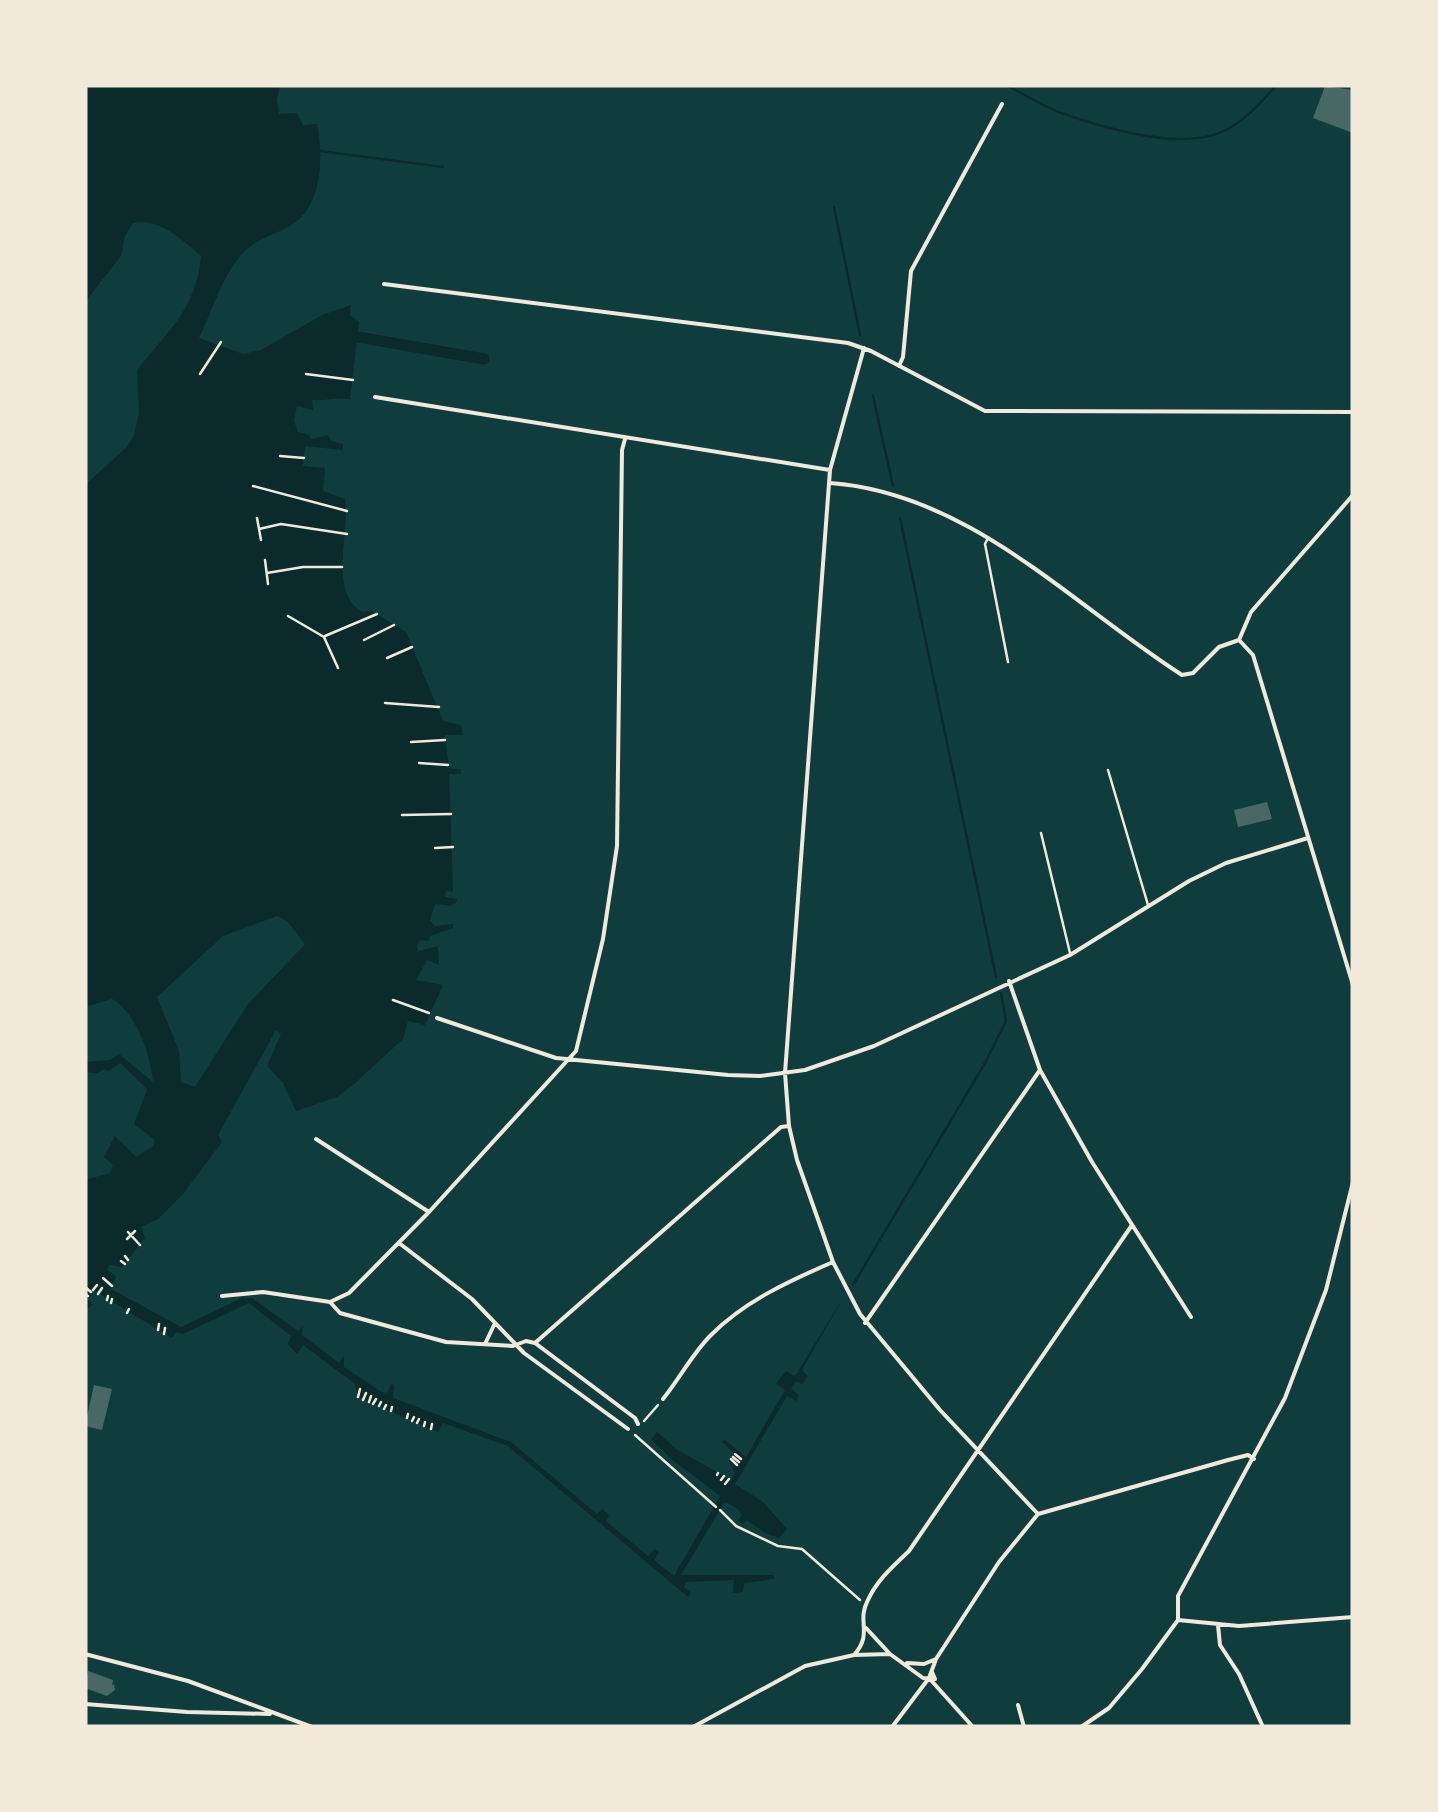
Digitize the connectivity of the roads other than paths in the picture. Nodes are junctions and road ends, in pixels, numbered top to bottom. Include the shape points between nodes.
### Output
1 (1002, 104) dead end
2 (384, 284) dead end
3 (864, 348) junction
4 (900, 366) junction
5 (375, 396) dead end
6 (1353, 412) edge
7 (625, 439) junction
8 (830, 470) junction
9 (830, 484) junction
10 (1353, 495) edge
11 (988, 539) junction
12 (1239, 640) junction
13 (1008, 662) dead end
14 (1108, 770) dead end
15 (1041, 833) dead end
16 (1308, 838) junction
17 (1149, 906) junction
18 (1070, 954) junction
19 (1009, 981) junction
20 (1353, 985) edge
21 (437, 1018) dead end
22 (569, 1060) junction
23 (1040, 1070) junction
24 (785, 1074) junction
25 (789, 1126) junction
26 (316, 1140) dead end
27 (1353, 1182) edge
28 (429, 1212) junction
29 (1132, 1225) junction
30 (398, 1243) junction
31 (833, 1262) junction
32 (222, 1296) dead end
33 (330, 1302) junction
34 (1191, 1317) dead end
35 (494, 1323) junction
36 (865, 1323) junction
37 (535, 1343) junction
38 (485, 1344) junction
39 (516, 1344) junction
40 (663, 1399) road end
41 (641, 1422) joint
42 (628, 1429) joint
43 (978, 1449) junction
44 (1254, 1458) junction
45 (1038, 1514) junction
46 (1353, 1617) edge
47 (1178, 1620) junction
48 (1218, 1624) junction
49 (866, 1627) junction
50 (85, 1654) edge
51 (890, 1654) junction
52 (854, 1655) junction
53 (936, 1660) junction
54 (905, 1663) junction
55 (932, 1678) junction
56 (85, 1704) edge
57 (1018, 1705) dead end
58 (278, 1714) junction
59 (1094, 1724) edge
60 (312, 1727) edge
61 (693, 1727) edge
62 (753, 1727) edge
63 (881, 1727) edge
64 (892, 1727) edge
65 (974, 1727) edge
66 (1024, 1727) edge
67 (1081, 1727) edge
68 (1263, 1727) edge

1 - 4 street via 911,271
2 - 3 street
3 - 4 street
3 - 8 street
4 - 6 street via 997,413
5 - 7 street
7 - 8 street
7 - 22 street via 617,846 603,939
8 - 9 street
9 - 11 street via 891,493
9 - 24 street
10 - 12 street via 1251,612
11 - 12 street via 1182,675
11 - 13 lane
12 - 16 street via 1253,655
14 - 17 lane
15 - 18 lane
16 - 17 street via 1226,864
16 - 20 street
17 - 18 street
18 - 19 street
19 - 23 street
19 - 24 street via 874,1046
21 - 22 street
22 - 24 street
22 - 28 street
23 - 29 street
23 - 36 street
24 - 25 street
25 - 31 street
25 - 37 street via 781,1126
26 - 28 street
27 - 44 street via 1326,1290
28 - 30 street
29 - 34 street
29 - 43 street
30 - 33 street via 356,1288
30 - 35 street
31 - 36 street
31 - 40 street via 788,1282 712,1334
32 - 33 street via 264,1292
33 - 38 street via 340,1313 446,1342
35 - 38 street
35 - 39 street
36 - 43 street
37 - 39 street
37 - 41 street
38 - 39 street
39 - 42 street
41 - 42 lane
43 - 45 street
43 - 49 street via 865,1604
44 - 45 street
44 - 47 street via 1178,1596
45 - 53 street
46 - 48 street
47 - 48 street
47 - 59 street
48 - 68 street via 1220,1645
49 - 51 street
49 - 52 street
50 - 58 street
51 - 52 street
51 - 54 street
52 - 61 street via 805,1666
53 - 54 street
53 - 55 street
54 - 55 street
55 - 64 street
55 - 65 street
56 - 58 street
57 - 66 street
58 - 60 street
59 - 67 street
62 - 63 street

